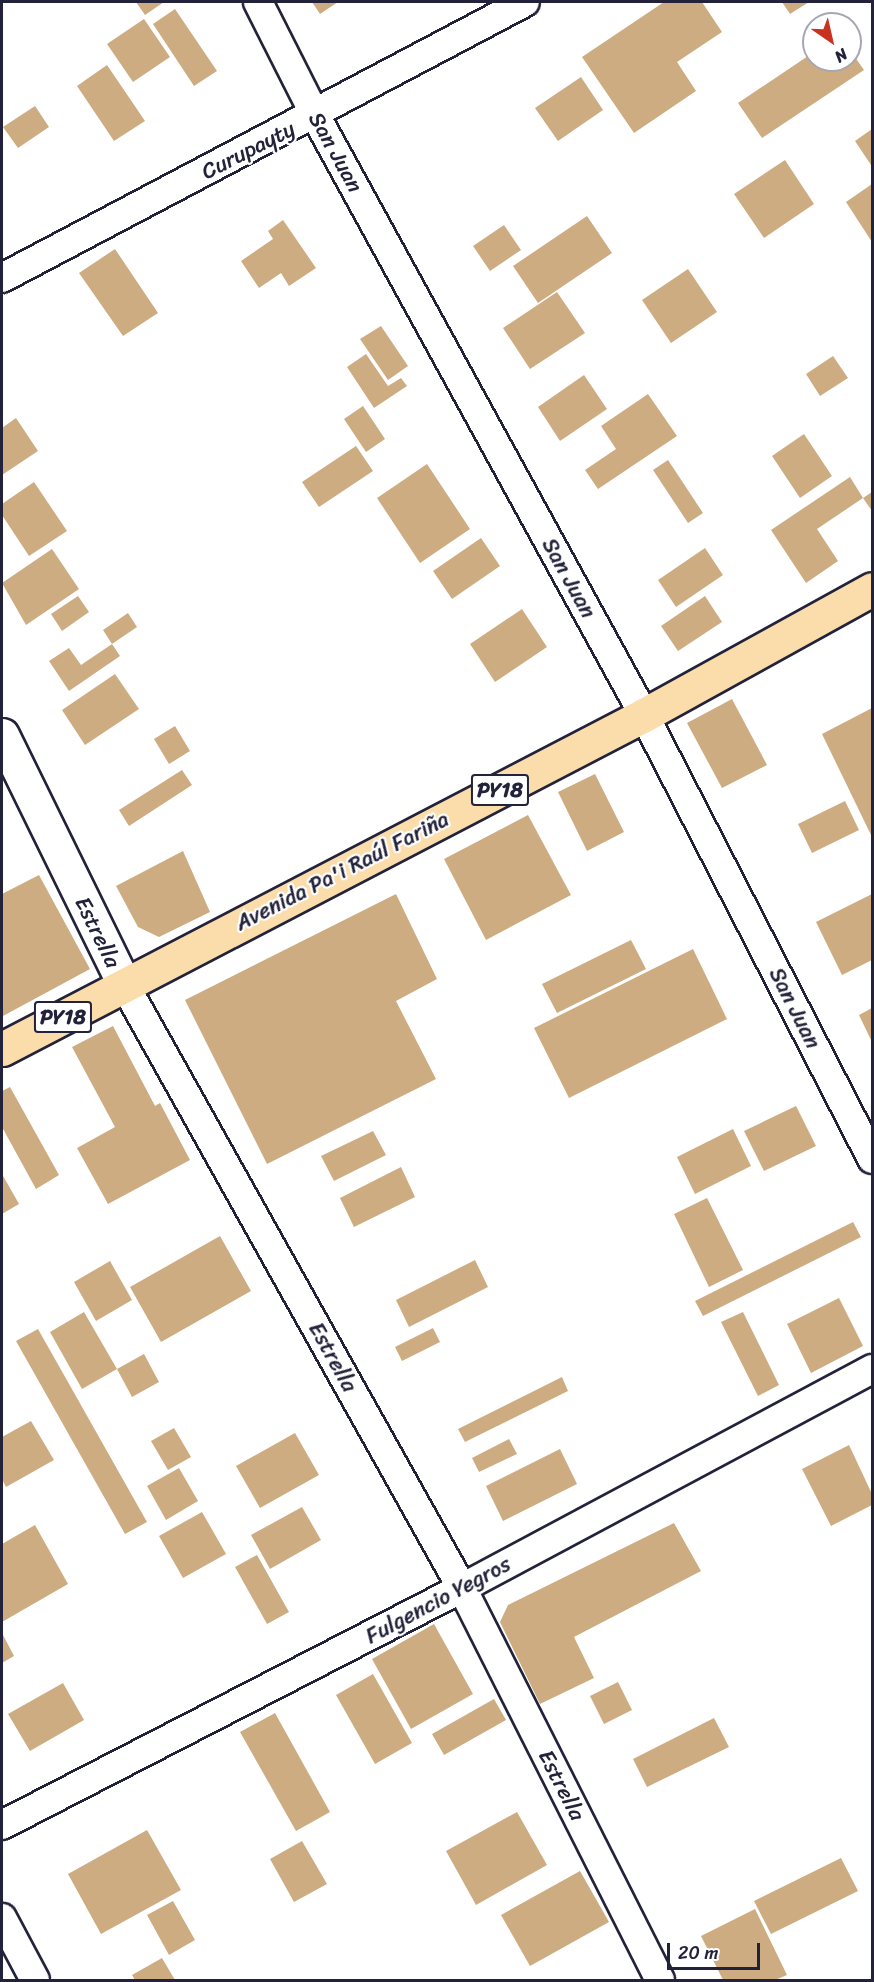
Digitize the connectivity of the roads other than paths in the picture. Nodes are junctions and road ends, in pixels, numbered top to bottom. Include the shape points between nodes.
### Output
1 (258, 2) edge
2 (525, 2) edge
3 (315, 115) junction
4 (2, 278) edge
5 (873, 589) edge
6 (644, 715) junction
7 (2, 735) edge
8 (124, 984) junction
9 (2, 1049) edge
10 (873, 1159) edge
11 (873, 1369) edge
12 (462, 1588) junction
13 (2, 1825) edge
14 (2, 1918) edge
15 (35, 1980) edge
16 (660, 1980) edge

1 - 3 street, San Juan
2 - 3 street, Curupayty
3 - 4 street, Curupayty
3 - 6 street, San Juan
5 - 6 highway, Avenida Pa'i Raúl Fariña / PY18
6 - 8 highway, Avenida Pa'i Raúl Fariña / PY18
6 - 10 street, San Juan
7 - 8 main road, Estrella
8 - 9 highway, Avenida Pa'i Raúl Fariña / PY18
8 - 12 street, Estrella
11 - 12 street, Fulgencio Yegros
12 - 13 street, Fulgencio Yegros
12 - 16 street, Estrella
14 - 15 street

